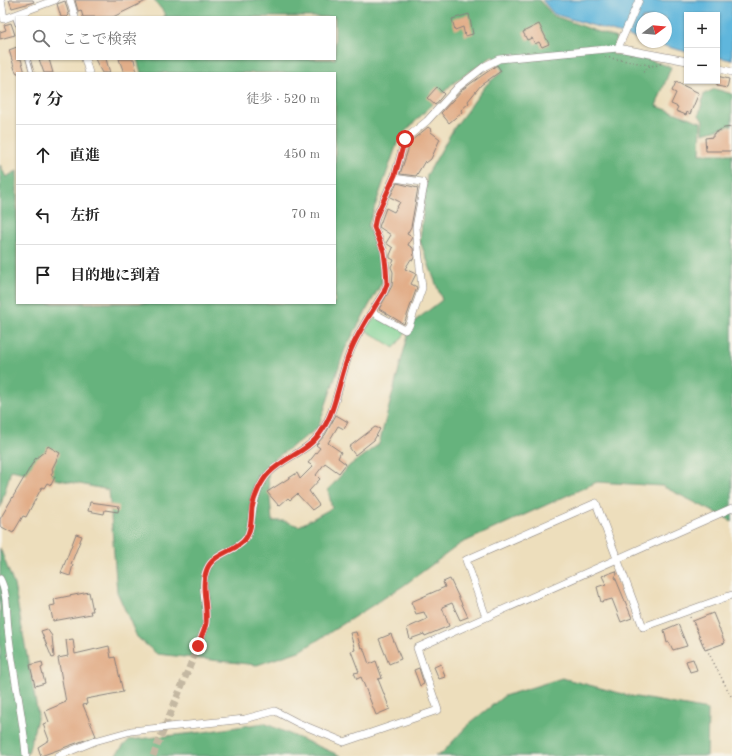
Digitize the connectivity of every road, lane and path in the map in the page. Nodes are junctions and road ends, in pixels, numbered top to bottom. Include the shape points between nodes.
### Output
1 (1, 0) edge
2 (55, 0) edge
3 (70, 0) edge
4 (639, 0) edge
5 (14, 15) junction
6 (75, 16) edge
7 (2, 20) edge
8 (16, 21) edge
9 (618, 48) junction
10 (592, 50) junction
11 (675, 58) junction
12 (28, 60) edge
13 (85, 60) edge
14 (684, 60) edge
15 (650, 65) junction
16 (720, 69) edge
17 (32, 72) edge
18 (89, 72) edge
19 (643, 72) dead end
20 (732, 72) edge
21 (394, 178) junction
22 (372, 312) junction
23 (732, 508) edge
24 (617, 560) junction
25 (0, 579) edge
26 (732, 595) edge
27 (687, 611) junction
28 (486, 617) junction
29 (198, 646) tunnel mouth
30 (732, 698) edge
31 (26, 756) edge
32 (58, 756) edge

1 - 7 street
2 - 5 street
3 - 6 street
4 - 9 street
5 - 7 street
5 - 8 lane
9 - 10 street
9 - 11 street
10 - 15 path via 608,58
10 - 21 street via 499,59 485,66 458,87 427,121 405,139
11 - 14 street
11 - 15 path via 655,66
12 - 17 lane
13 - 18 street
15 - 19 path
16 - 20 street
21 - 22 street via 374,227 384,252 387,284
21 - 22 street via 422,182 424,185 416,227 422,288 409,326 405,330
22 - 29 street via 349,354 330,416 321,433 305,448 269,472 253,507 250,530 246,538 238,546 218,556 207,568 204,578 206,624
23 - 24 street
24 - 27 street via 643,627
24 - 28 street
24 - 28 street via 596,503 576,511 466,560
25 - 31 street via 7,608
26 - 27 street
27 - 30 path
28 - 32 street via 417,648 438,710 344,742 275,711 245,719 131,731 95,741

